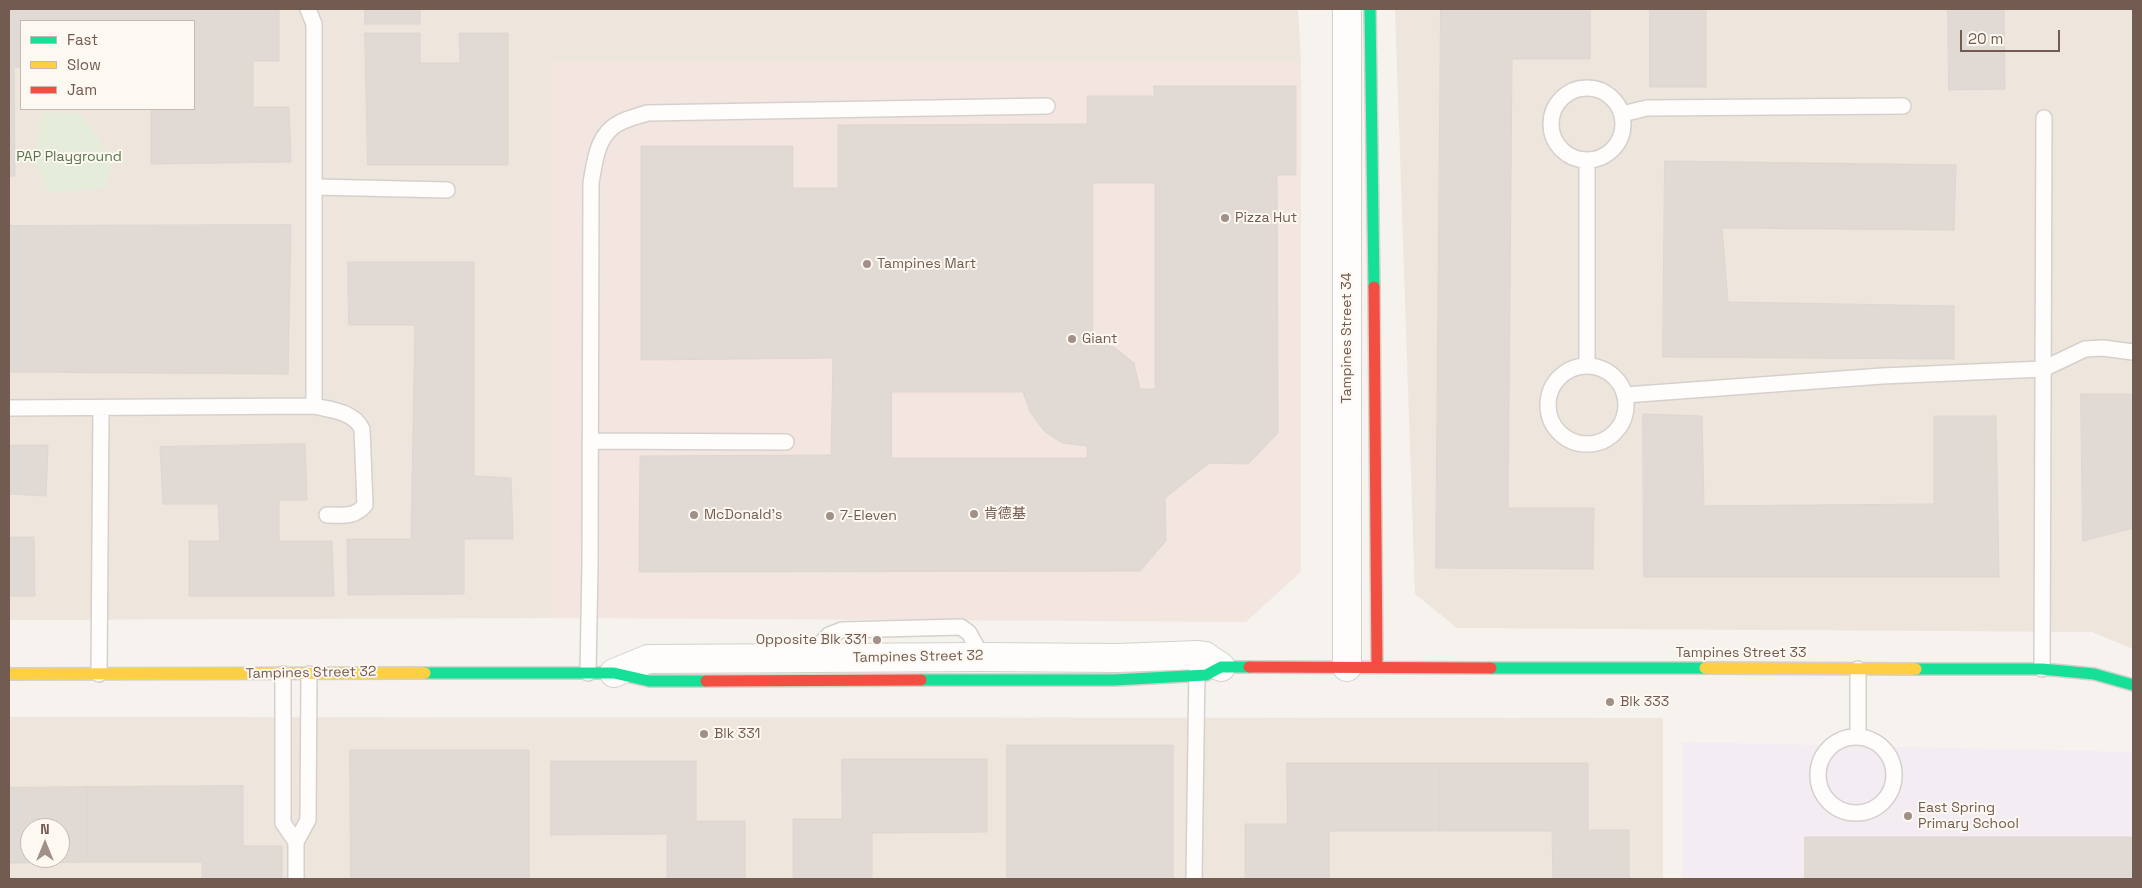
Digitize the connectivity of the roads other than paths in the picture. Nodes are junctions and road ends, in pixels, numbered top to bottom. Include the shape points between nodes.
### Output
1 (308, 9) edge
2 (1347, 9) edge
3 (1370, 9) edge
4 (1359, 95) junction
5 (1047, 106) dead end
6 (1903, 106) dead end
7 (1622, 114) junction
8 (2044, 118) dead end
9 (1587, 160) junction
10 (316, 187) junction
11 (447, 190) dead end
12 (1359, 227) junction
13 (2133, 352) edge
14 (1587, 365) junction
15 (2043, 369) junction
16 (1625, 395) junction
17 (314, 406) junction
18 (9, 408) edge
19 (101, 408) junction
20 (590, 441) junction
21 (786, 442) dead end
22 (327, 515) dead end
23 (1205, 666) junction
24 (1347, 666) junction
25 (1377, 666) junction
26 (1858, 669) junction
27 (2042, 669) junction
28 (601, 673) junction
29 (9, 674) edge
30 (99, 674) junction
31 (283, 674) junction
32 (309, 674) junction
33 (2133, 685) edge
34 (1858, 737) junction
35 (296, 842) junction
36 (296, 879) edge
37 (1194, 879) edge

1 - 10 lane via 314,24
2 - 4 street, Tampines Street 34
3 - 4 street, Tampines Street 34
4 - 12 street, Tampines Street 34
5 - 20 lane via 674,112 648,113 620,122 606,134 596,150 591,183
6 - 7 lane via 1647,108
7 - 9 lane via 1620,140 1600,158
7 - 9 lane via 1616,102 1594,88 1568,93 1558,102 1552,114 1554,140 1573,158
8 - 15 lane
9 - 14 lane
10 - 11 lane
10 - 17 lane
12 - 24 street, Tampines Street 34
12 - 25 street, Tampines Street 34
13 - 15 lane via 2085,349
14 - 16 lane via 1611,374
14 - 16 lane via 1560,375 1551,386 1547,413 1562,437 1589,445 1603,442 1623,422 1627,408
15 - 16 lane via 1882,376
15 - 27 lane
17 - 19 lane
17 - 22 lane via 350,415 362,429 366,506 352,515
18 - 19 lane
19 - 30 lane
20 - 21 lane
20 - 28 lane
23 - 24 street, Tampines Street 32
23 - 28 street, Tampines Street 32 via 1114,680 649,681
23 - 28 street, Tampines Street 32 via 1118,658 648,659
23 - 37 lane
24 - 25 street, Tampines Street 33
25 - 26 street, Tampines Street 33
26 - 27 street, Tampines Street 33
26 - 34 lane
27 - 33 street, Tampines Street 33 via 2094,674
28 - 32 street, Tampines Street 32
29 - 30 street, Tampines Street 32
30 - 31 street, Tampines Street 32
31 - 32 street, Tampines Street 32
31 - 35 lane via 283,823
32 - 35 lane via 308,820
34 - 34 lane via 1872,740 1884,749 1892,761 1894,776 1892,791 1883,803 1856,813 1829,803 1821,791 1818,776 1821,761 1829,748 1842,740
35 - 36 lane

